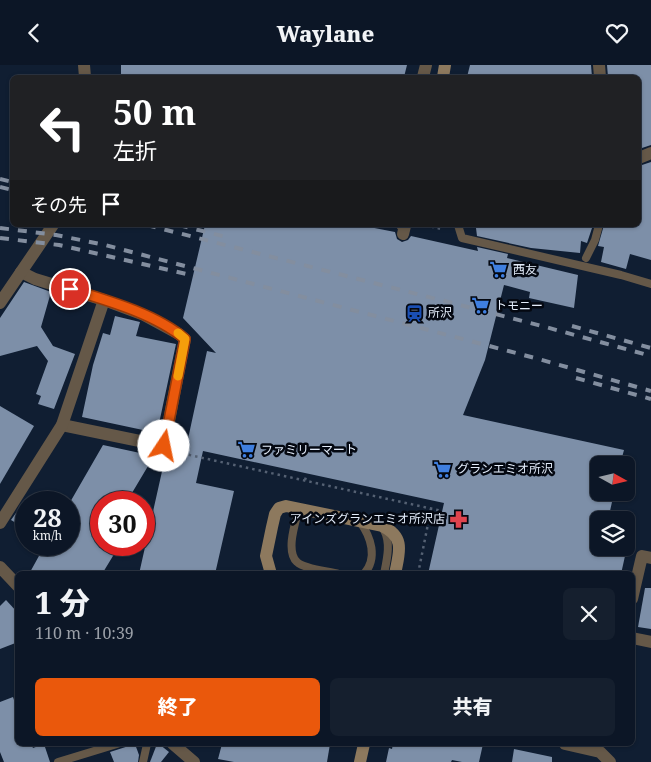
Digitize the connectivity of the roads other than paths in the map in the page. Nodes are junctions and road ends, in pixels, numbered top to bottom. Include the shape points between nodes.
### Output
1 (52, 227) edge
2 (459, 227) edge
3 (599, 227) edge
4 (586, 258) dead end
5 (21, 271) junction
6 (651, 284) edge
7 (104, 300) junction
8 (0, 303) edge
9 (62, 425) junction
10 (299, 508) junction
11 (359, 521) junction
12 (0, 523) edge
13 (382, 525) junction
14 (651, 558) edge
15 (0, 567) edge
16 (270, 571) edge
17 (325, 571) edge
18 (366, 571) edge
19 (385, 571) edge
20 (396, 571) edge
21 (635, 580) edge
22 (15, 583) edge
23 (635, 639) edge
24 (651, 642) edge
25 (110, 746) edge
26 (147, 746) edge
27 (175, 746) edge
28 (364, 746) edge
29 (573, 746) edge
30 (600, 753) edge
31 (58, 762) edge
32 (143, 762) edge
33 (194, 762) edge
34 (360, 762) edge
35 (610, 762) edge

1 - 5 street
2 - 6 lane via 462,238
3 - 4 lane
5 - 7 street via 35,279
5 - 8 street
7 - 9 street
7 - 9 street via 144,315 185,339 164,446
9 - 12 street
10 - 11 street
10 - 16 street via 286,506 275,514 266,556
10 - 17 lane via 291,553 306,567
11 - 13 street
11 - 18 lane via 372,546
13 - 19 lane via 388,537
13 - 20 street via 396,535 399,542
14 - 21 street via 642,556
15 - 22 street
23 - 24 street
25 - 31 lane
26 - 32 lane
27 - 33 street
28 - 34 street
29 - 30 street
30 - 35 street

